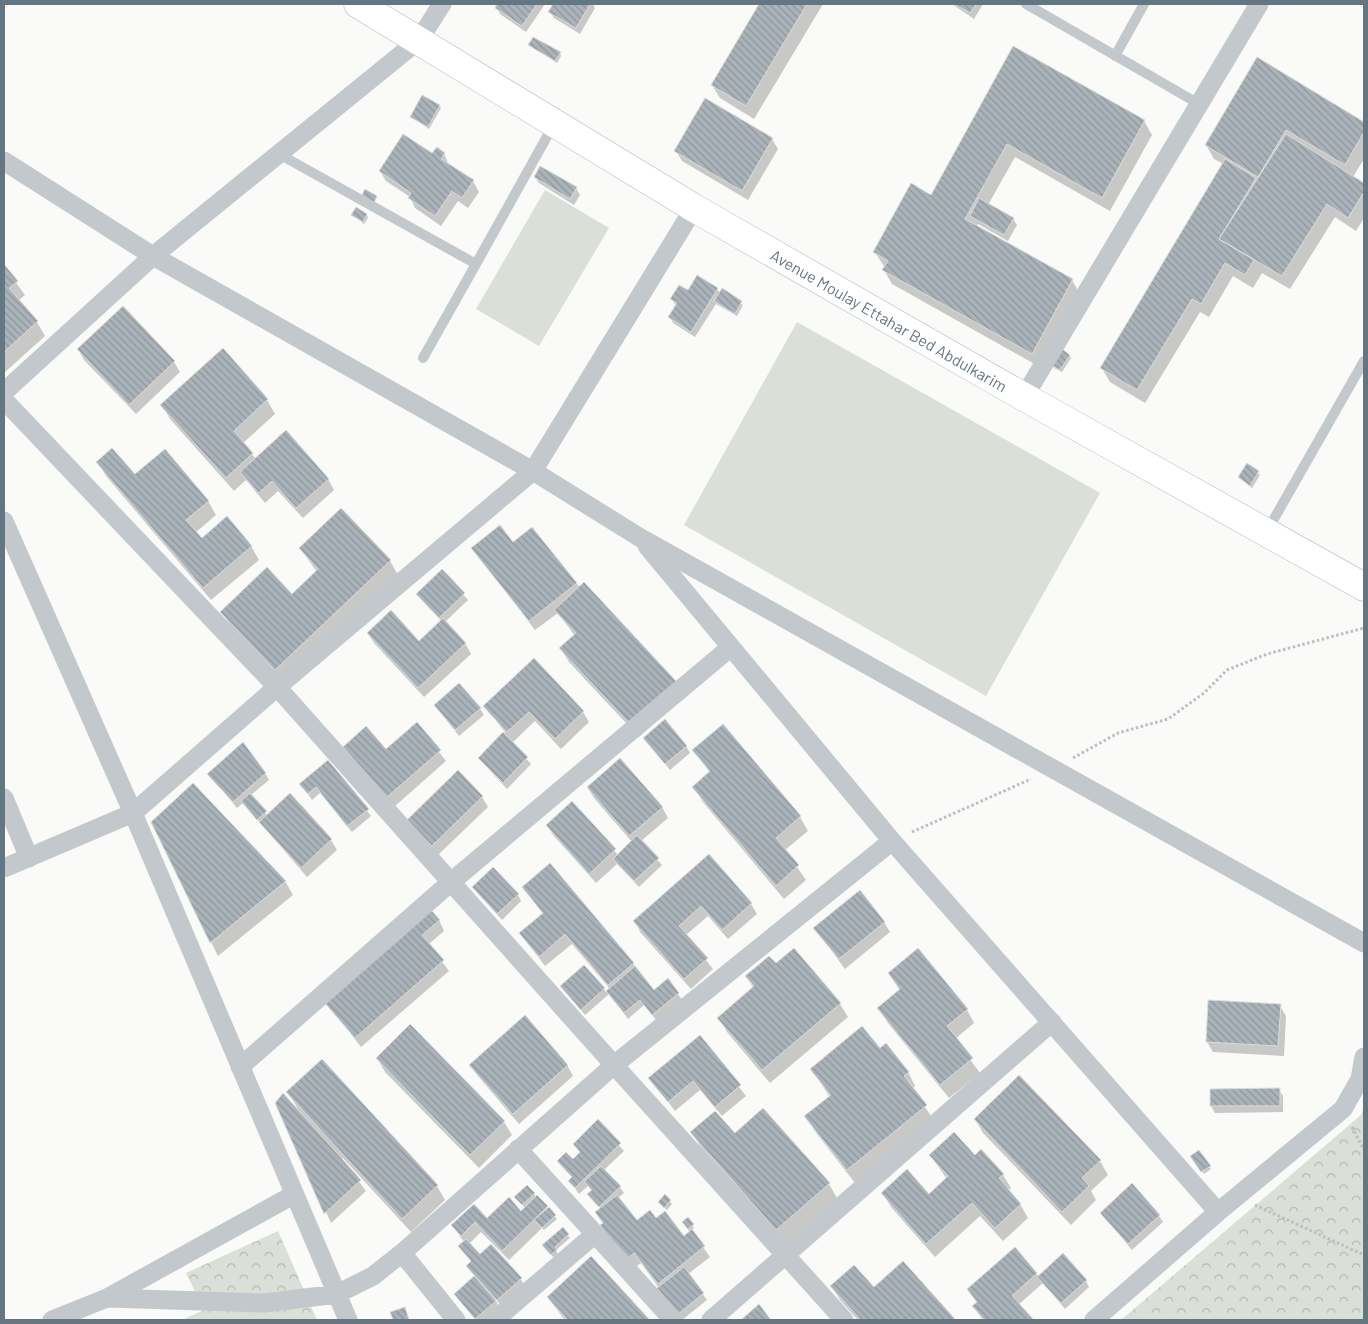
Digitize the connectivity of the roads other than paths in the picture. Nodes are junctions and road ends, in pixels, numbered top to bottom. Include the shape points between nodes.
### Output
1 (358, 4) edge
2 (442, 4) edge
3 (1026, 4) edge
4 (1144, 4) edge
5 (1258, 4) edge
6 (420, 40) junction
7 (1115, 56) junction
8 (1199, 104) junction
9 (555, 123) junction
10 (279, 154) junction
11 (4, 161) edge
12 (694, 208) junction
13 (153, 256) junction
14 (476, 264) junction
15 (423, 358) dead end
16 (1364, 361) edge
17 (4, 392) edge
18 (1024, 396) junction
19 (4, 400) edge
20 (533, 471) junction
21 (4, 521) edge
22 (1267, 532) junction
23 (639, 537) junction
24 (1364, 587) edge
25 (731, 647) junction
26 (277, 688) junction
27 (4, 798) edge
28 (133, 813) junction
29 (892, 841) junction
30 (29, 858) junction
31 (4, 868) edge
32 (451, 882) junction
33 (1364, 944) edge
34 (1052, 1022) junction
35 (1364, 1057) edge
36 (614, 1065) junction
37 (240, 1067) junction
38 (518, 1149) junction
39 (294, 1195) junction
40 (1218, 1212) junction
41 (595, 1234) junction
42 (402, 1253) junction
43 (785, 1255) junction
44 (337, 1294) junction
45 (107, 1298) junction
46 (52, 1320) edge
47 (348, 1320) edge
48 (456, 1320) edge
49 (495, 1320) edge
50 (673, 1320) edge
51 (711, 1320) edge
52 (844, 1320) edge
53 (1094, 1320) edge

1 - 6 street, Avenue Moulay Ettahar Bed Abdulkarim
2 - 6 street
3 - 7 lane
4 - 7 lane
5 - 8 street
6 - 9 street, Avenue Moulay Ettahar Bed Abdulkarim
6 - 10 street
7 - 8 lane
8 - 18 street
9 - 12 street, Avenue Moulay Ettahar Bed Abdulkarim
9 - 14 lane
10 - 13 street
10 - 14 lane
11 - 13 street
12 - 18 street, Avenue Moulay Ettahar Bed Abdulkarim
12 - 20 street
13 - 17 street
13 - 20 street
14 - 15 lane
16 - 22 lane
18 - 22 street, Avenue Moulay Ettahar Bed Abdulkarim
19 - 26 street
20 - 23 street
20 - 26 street
21 - 28 street
22 - 24 street, Avenue Moulay Ettahar Bed Abdulkarim
23 - 25 street
23 - 33 street
25 - 29 street
25 - 32 street
26 - 28 street
26 - 32 street
27 - 30 street
28 - 30 street
28 - 37 street
29 - 34 street
29 - 36 street
30 - 31 street
32 - 36 street
32 - 37 street
34 - 40 street
34 - 43 street
35 - 40 street via 1360,1079 1343,1109
36 - 38 street
36 - 43 street
37 - 39 street
38 - 41 street
38 - 42 street
39 - 44 street
39 - 45 street
40 - 53 street
41 - 49 street
41 - 50 street
42 - 44 street via 373,1276
42 - 48 street
43 - 51 street
43 - 52 street
44 - 45 street via 266,1303
44 - 47 street
45 - 46 street

